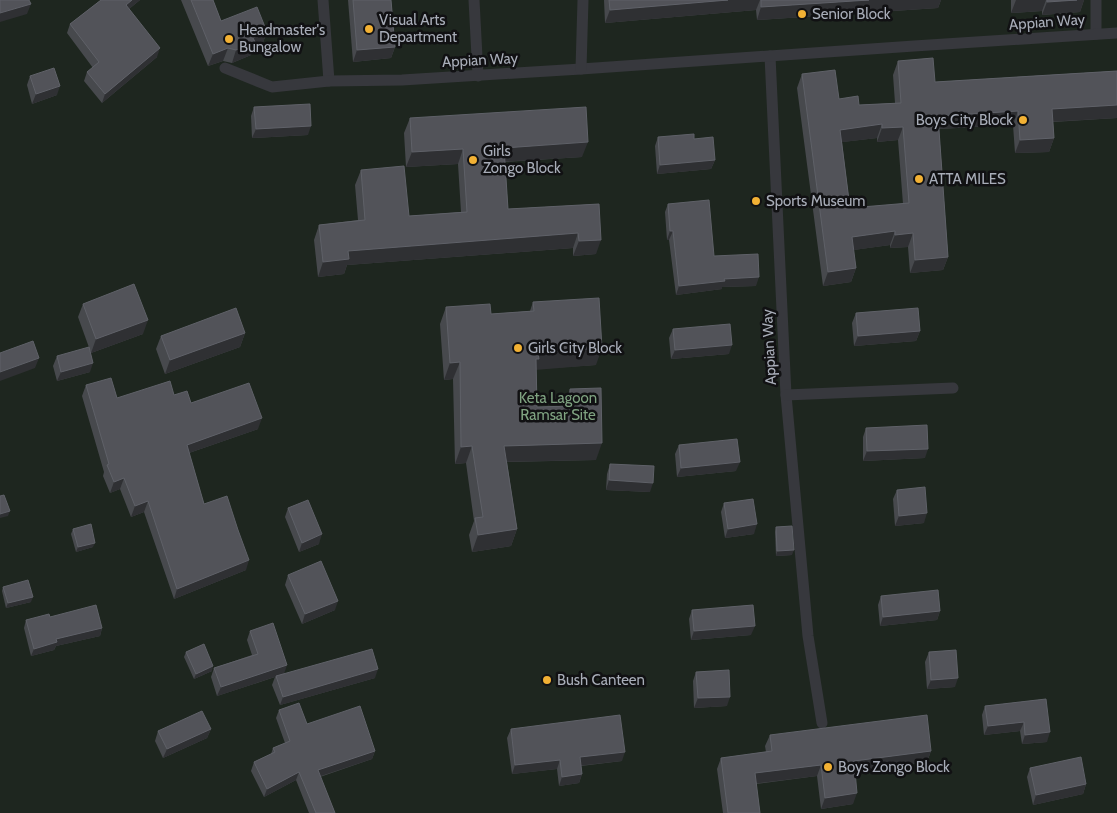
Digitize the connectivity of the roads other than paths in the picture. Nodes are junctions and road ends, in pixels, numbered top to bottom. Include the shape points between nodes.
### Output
1 (323, 0) edge
2 (474, 0) edge
3 (583, 0) edge
4 (1096, 0) edge
5 (1117, 33) edge
6 (1096, 34) junction
7 (770, 56) junction
8 (225, 68) dead end
9 (581, 69) junction
10 (478, 76) junction
11 (329, 81) junction
12 (953, 388) dead end
13 (786, 395) junction
14 (822, 723) dead end

1 - 11 lane
2 - 10 lane
3 - 9 lane
4 - 6 lane
5 - 6 lane, Appian Way
6 - 7 lane, Appian Way
7 - 9 lane, Appian Way
7 - 13 lane, Appian Way
8 - 11 lane, Appian Way via 272,87
9 - 10 lane, Appian Way
10 - 11 lane, Appian Way
12 - 13 lane
13 - 14 lane, Appian Way via 808,636

